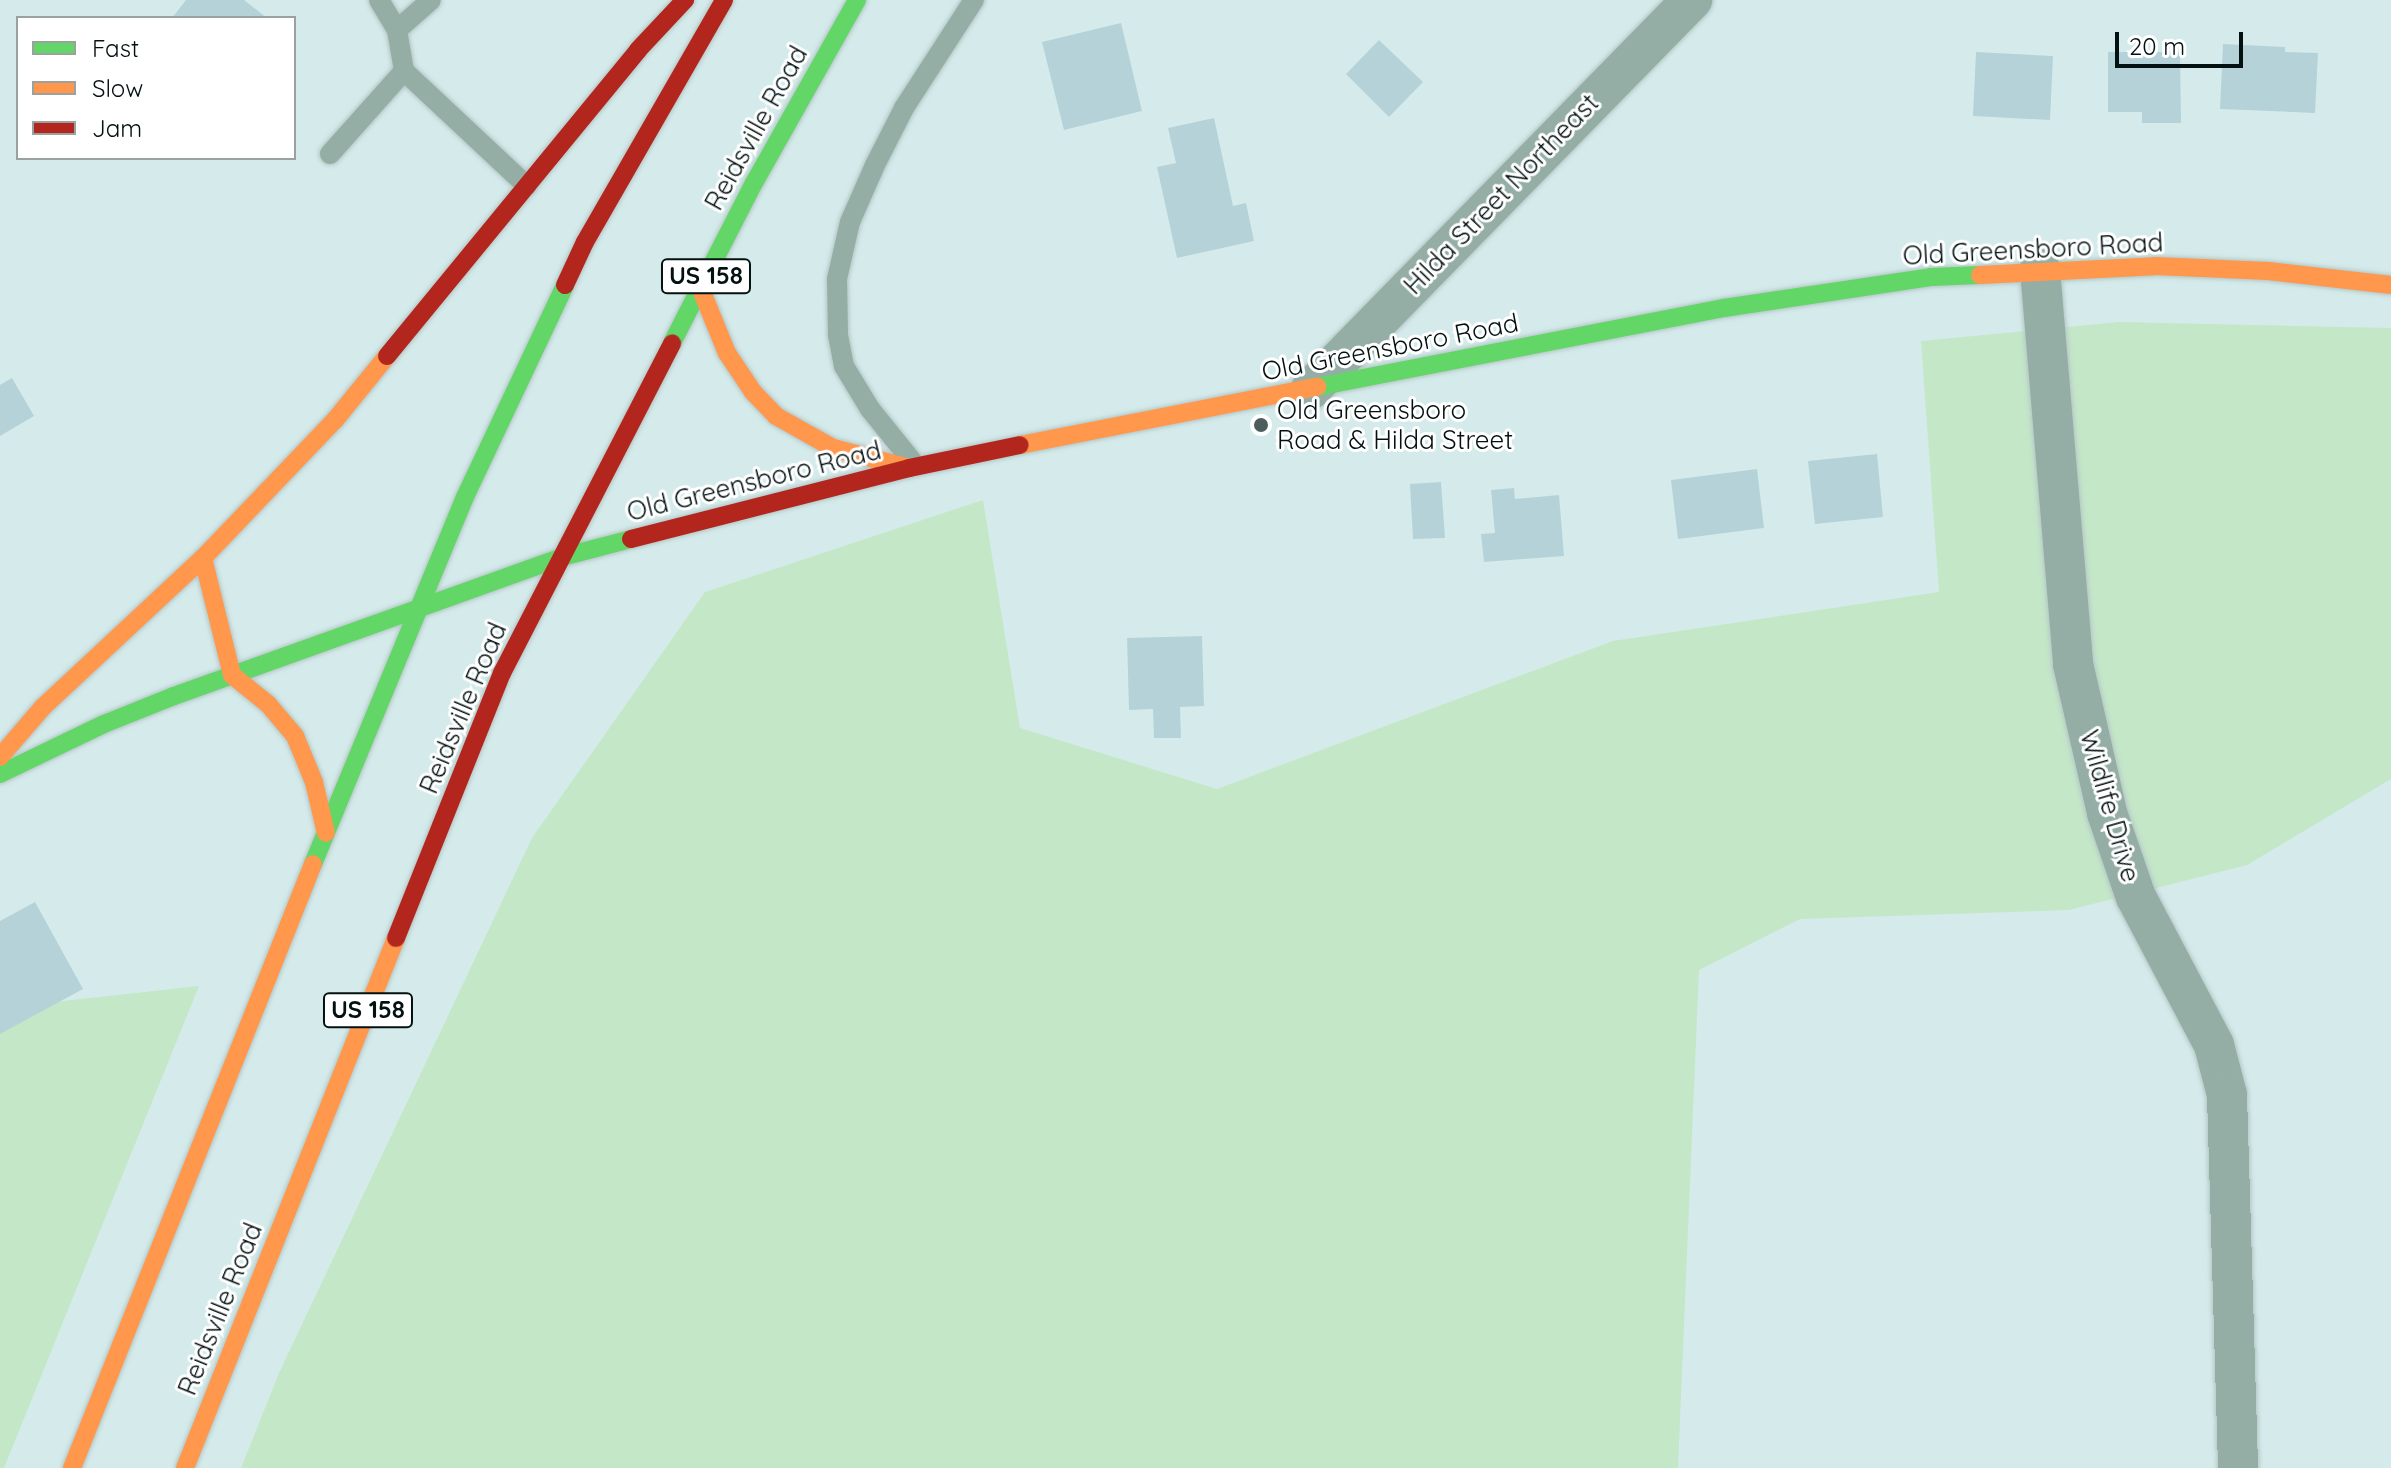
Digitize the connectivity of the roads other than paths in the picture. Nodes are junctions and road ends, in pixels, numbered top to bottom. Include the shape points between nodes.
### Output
1 (379, 0) edge
2 (431, 0) edge
3 (685, 0) edge
4 (724, 0) edge
5 (857, 0) edge
6 (974, 0) edge
7 (1692, 0) edge
8 (397, 30) junction
9 (404, 71) junction
10 (330, 154) dead end
11 (527, 186) junction
12 (2040, 269) junction
13 (2391, 285) edge
14 (700, 287) junction
15 (1311, 389) junction
16 (913, 468) junction
17 (562, 557) junction
18 (203, 558) junction
19 (417, 607) junction
20 (232, 675) junction
21 (0, 757) edge
22 (0, 774) edge
23 (326, 833) junction
24 (72, 1468) edge
25 (185, 1468) edge
26 (2238, 1468) edge

1 - 8 lane
2 - 8 lane
3 - 11 main road
4 - 19 main road via 585,242
5 - 14 main road, Reidsville Road / US 158
6 - 16 lane via 904,108 875,165 850,222 837,279 844,366
7 - 15 street, Hilda Street Northeast
8 - 9 lane
9 - 10 lane
9 - 11 lane
11 - 18 main road via 335,420
12 - 13 main road, Old Greensboro Road via 2155,266
12 - 15 main road, Old Greensboro Road via 1833,290
12 - 26 street, Wildlife Drive via 2073,664 2107,813 2136,897 2214,1045 2227,1095
14 - 16 main road via 727,353 776,416 833,448
14 - 17 main road, Reidsville Road / US 158
15 - 16 main road, Old Greensboro Road
16 - 17 main road, Old Greensboro Road
17 - 19 main road, Old Greensboro Road
17 - 25 main road, Reidsville Road / US 158 via 502,673
18 - 20 main road
18 - 21 main road via 43,707
19 - 20 main road, Old Greensboro Road
19 - 23 main road
20 - 22 main road, Old Greensboro Road via 104,724
20 - 23 main road via 268,704 295,736 314,782
23 - 24 main road

